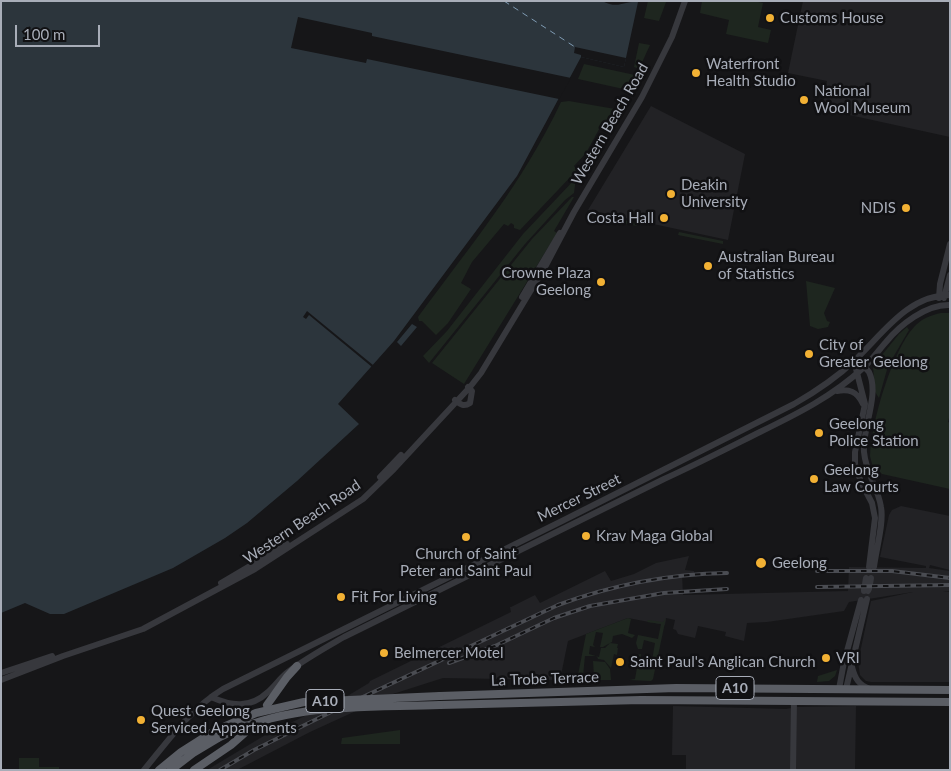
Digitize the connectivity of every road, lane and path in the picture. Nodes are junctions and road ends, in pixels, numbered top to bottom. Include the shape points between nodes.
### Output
1 (686, 1) edge
2 (950, 244) edge
3 (950, 275) edge
4 (945, 295) edge
5 (950, 305) edge
6 (936, 306) junction
7 (910, 308) junction
8 (915, 316) junction
9 (854, 361) junction
10 (865, 367) junction
11 (858, 373) junction
12 (468, 387) junction
13 (834, 391) junction
14 (456, 401) junction
15 (775, 412) junction
16 (864, 412) junction
17 (780, 422) junction
18 (754, 423) junction
19 (753, 436) junction
20 (703, 449) junction
21 (694, 454) junction
22 (700, 462) junction
23 (873, 485) junction
24 (863, 487) junction
25 (877, 493) junction
26 (867, 494) junction
27 (562, 521) junction
28 (566, 528) junction
29 (877, 543) junction
30 (874, 567) dead end
31 (439, 582) junction
32 (442, 589) junction
33 (863, 602) junction
34 (857, 640) junction
35 (852, 661) junction
36 (297, 666) junction
37 (18, 671) junction
38 (1, 673) edge
39 (1, 680) edge
40 (794, 688) junction
41 (842, 689) junction
42 (870, 689) junction
43 (950, 690) edge
44 (211, 697) junction
45 (794, 700) junction
46 (843, 700) junction
47 (440, 701) junction
48 (950, 702) edge
49 (267, 705) dead end
50 (248, 730) dead end
51 (144, 770) edge
52 (159, 770) edge
53 (171, 770) edge
54 (194, 770) edge
55 (793, 770) edge

1 - 12 street, Western Beach Road via 642,97 546,267 481,373
2 - 4 street via 940,284
3 - 4 street
4 - 6 street
4 - 7 street, Mercer Street via 931,297
5 - 6 street
6 - 8 street, Mercer Street
7 - 8 street
7 - 9 street, Mercer Street via 885,328
8 - 10 street, Mercer Street via 890,337
9 - 10 street
9 - 11 street
9 - 15 street, Mercer Street via 813,392
10 - 11 street, Mercer Street
10 - 23 street via 870,373 872,392 864,453
11 - 13 street, Mercer Street
11 - 16 street via 865,400
12 - 14 street, Western Beach Road
12 - 14 street via 472,396 470,403 466,406
13 - 16 street via 855,393 861,399
13 - 17 street, Mercer Street
14 - 37 street, Western Beach Road via 363,499 255,570 143,629
15 - 17 street
15 - 18 street, Mercer Street
16 - 24 street via 855,458
17 - 19 street, Mercer Street
18 - 19 street
18 - 20 street, Mercer Street
19 - 22 street, Mercer Street
20 - 21 street, Mercer Street
20 - 22 street
21 - 22 street
21 - 27 street, Mercer Street
22 - 28 street, Mercer Street
23 - 24 street
23 - 25 street
24 - 26 street
25 - 26 street
25 - 29 street via 882,514
26 - 29 street via 875,521 869,567
27 - 28 street
27 - 31 street, Mercer Street
28 - 32 street, Mercer Street
29 - 30 street
31 - 32 street
31 - 44 street, Mercer Street
32 - 36 street, Mercer Street via 344,637
33 - 34 street
33 - 34 street
33 - 41 street via 844,662
34 - 35 street
35 - 41 street
35 - 42 street via 857,681
36 - 44 street, Mercer Street via 264,696 250,703 233,705
36 - 49 highway
37 - 38 street
37 - 39 street
40 - 41 highway, La Trobe Terrace / A10
40 - 45 highway
40 - 47 highway, La Trobe Terrace / A10 via 656,688
41 - 42 highway, La Trobe Terrace / A10
41 - 46 highway
42 - 43 highway, La Trobe Terrace / A10
44 - 51 street, Mercer Street via 190,715
45 - 46 highway, La Trobe Terrace / A10
45 - 47 highway, La Trobe Terrace / A10
45 - 55 street
46 - 48 highway, La Trobe Terrace / A10
47 - 52 highway, La Trobe Terrace / A10, bridge via 323,701 256,713 214,730
47 - 53 highway, La Trobe Terrace / A10, bridge via 323,709 266,719 218,738
50 - 54 highway

